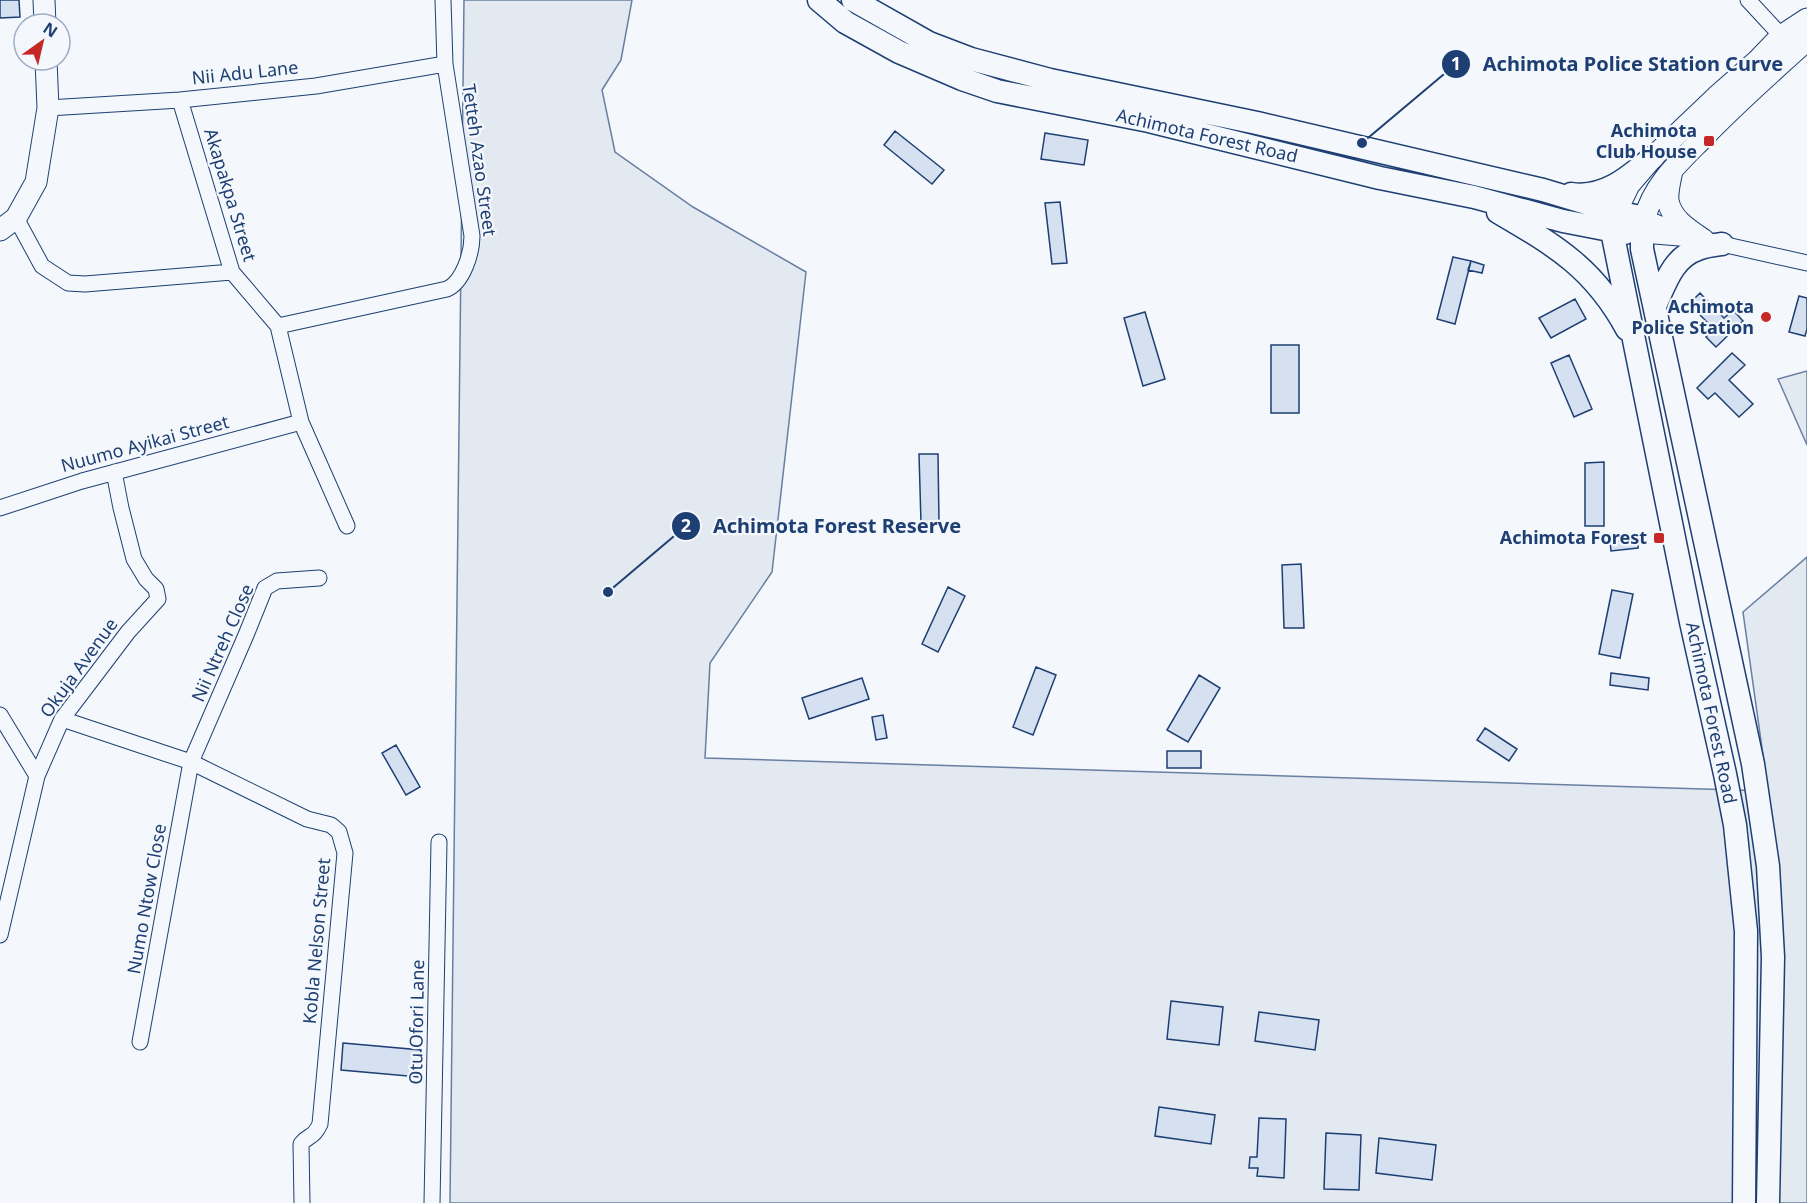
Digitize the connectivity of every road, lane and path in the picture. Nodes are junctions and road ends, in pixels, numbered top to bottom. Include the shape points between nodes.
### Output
1 (443, 0) edge
2 (819, 0) edge
3 (854, 0) edge
4 (1748, 0) edge
5 (1807, 19) edge
6 (1795, 42) edge
7 (445, 64) junction
8 (46, 72) edge
9 (180, 99) junction
10 (48, 108) junction
11 (1653, 157) junction
12 (1672, 171) junction
13 (1543, 190) junction
14 (1474, 197) junction
15 (1614, 221) junction
16 (8, 224) edge
17 (1643, 227) junction
18 (1713, 242) junction
19 (1807, 263) edge
20 (232, 272) junction
21 (1655, 306) junction
22 (278, 326) junction
23 (1636, 347) junction
24 (301, 422) junction
25 (114, 472) junction
26 (0, 508) edge
27 (347, 526) dead end
28 (319, 578) dead end
29 (1722, 693) junction
30 (0, 715) edge
31 (62, 719) junction
32 (191, 762) junction
33 (37, 776) junction
34 (439, 842) dead end
35 (1, 924) edge
36 (140, 1042) dead end
37 (302, 1203) edge
38 (432, 1203) edge
39 (1744, 1203) edge
40 (1768, 1203) edge

1 - 7 street, Tetteh Azao Street
2 - 14 main road, Achimota Forest Road via 845,22 899,52 997,91 1149,121
3 - 13 main road, Achimota Forest Road via 929,43 971,59
4 - 6 street
5 - 6 main road
6 - 11 main road via 1757,62
6 - 12 main road
7 - 9 street, Nii Adu Lane via 316,86
7 - 22 street, Tetteh Azao Street via 472,236 456,284
8 - 10 main road
9 - 10 street, Nii Adu Lane
9 - 20 street, Akapakpa Street
10 - 16 main road via 36,182
11 - 13 main road via 1612,188 1578,195
11 - 15 main road via 1629,185
12 - 17 main road via 1648,205
12 - 18 main road via 1668,200 1673,214 1682,225
13 - 15 main road, Achimota Forest Road
14 - 15 main road, Achimota Forest Road via 1563,221
14 - 23 main road via 1538,234 1583,269 1603,290
15 - 17 main road, Achimota Forest Road
15 - 23 main road, Achimota Forest Road
16 - 20 street via 42,266 68,283 85,285
17 - 18 street
17 - 21 main road, Achimota Forest Road via 1642,249
18 - 19 street
18 - 21 main road via 1677,263
20 - 22 street, Akapakpa Street
21 - 29 main road, Achimota Forest Road via 1695,502
22 - 24 street, Akapakpa Street
23 - 29 main road, Achimota Forest Road
24 - 25 street, Nuumo Ayikai Street
24 - 27 street, Akapakpa Street
25 - 26 street, Nuumo Ayikai Street
25 - 31 street, Okuja Avenue via 134,559 156,589 158,599
28 - 32 street, Nii Ntreh Close via 277,581 265,588
29 - 39 main road, Achimota Forest Road via 1725,774 1735,825 1746,931
29 - 40 main road, Achimota Forest Road via 1753,765 1768,866 1772,998
30 - 33 street
31 - 32 street, Kobla Nelson Street
31 - 33 street, Okuja Avenue
32 - 36 street, Numo Ntow Close
32 - 37 street, Kobla Nelson Street via 307,819 331,825 343,842 320,1124 315,1135 301,1144
33 - 35 street, Okuja Avenue
34 - 38 street, Otu Ofori Lane

